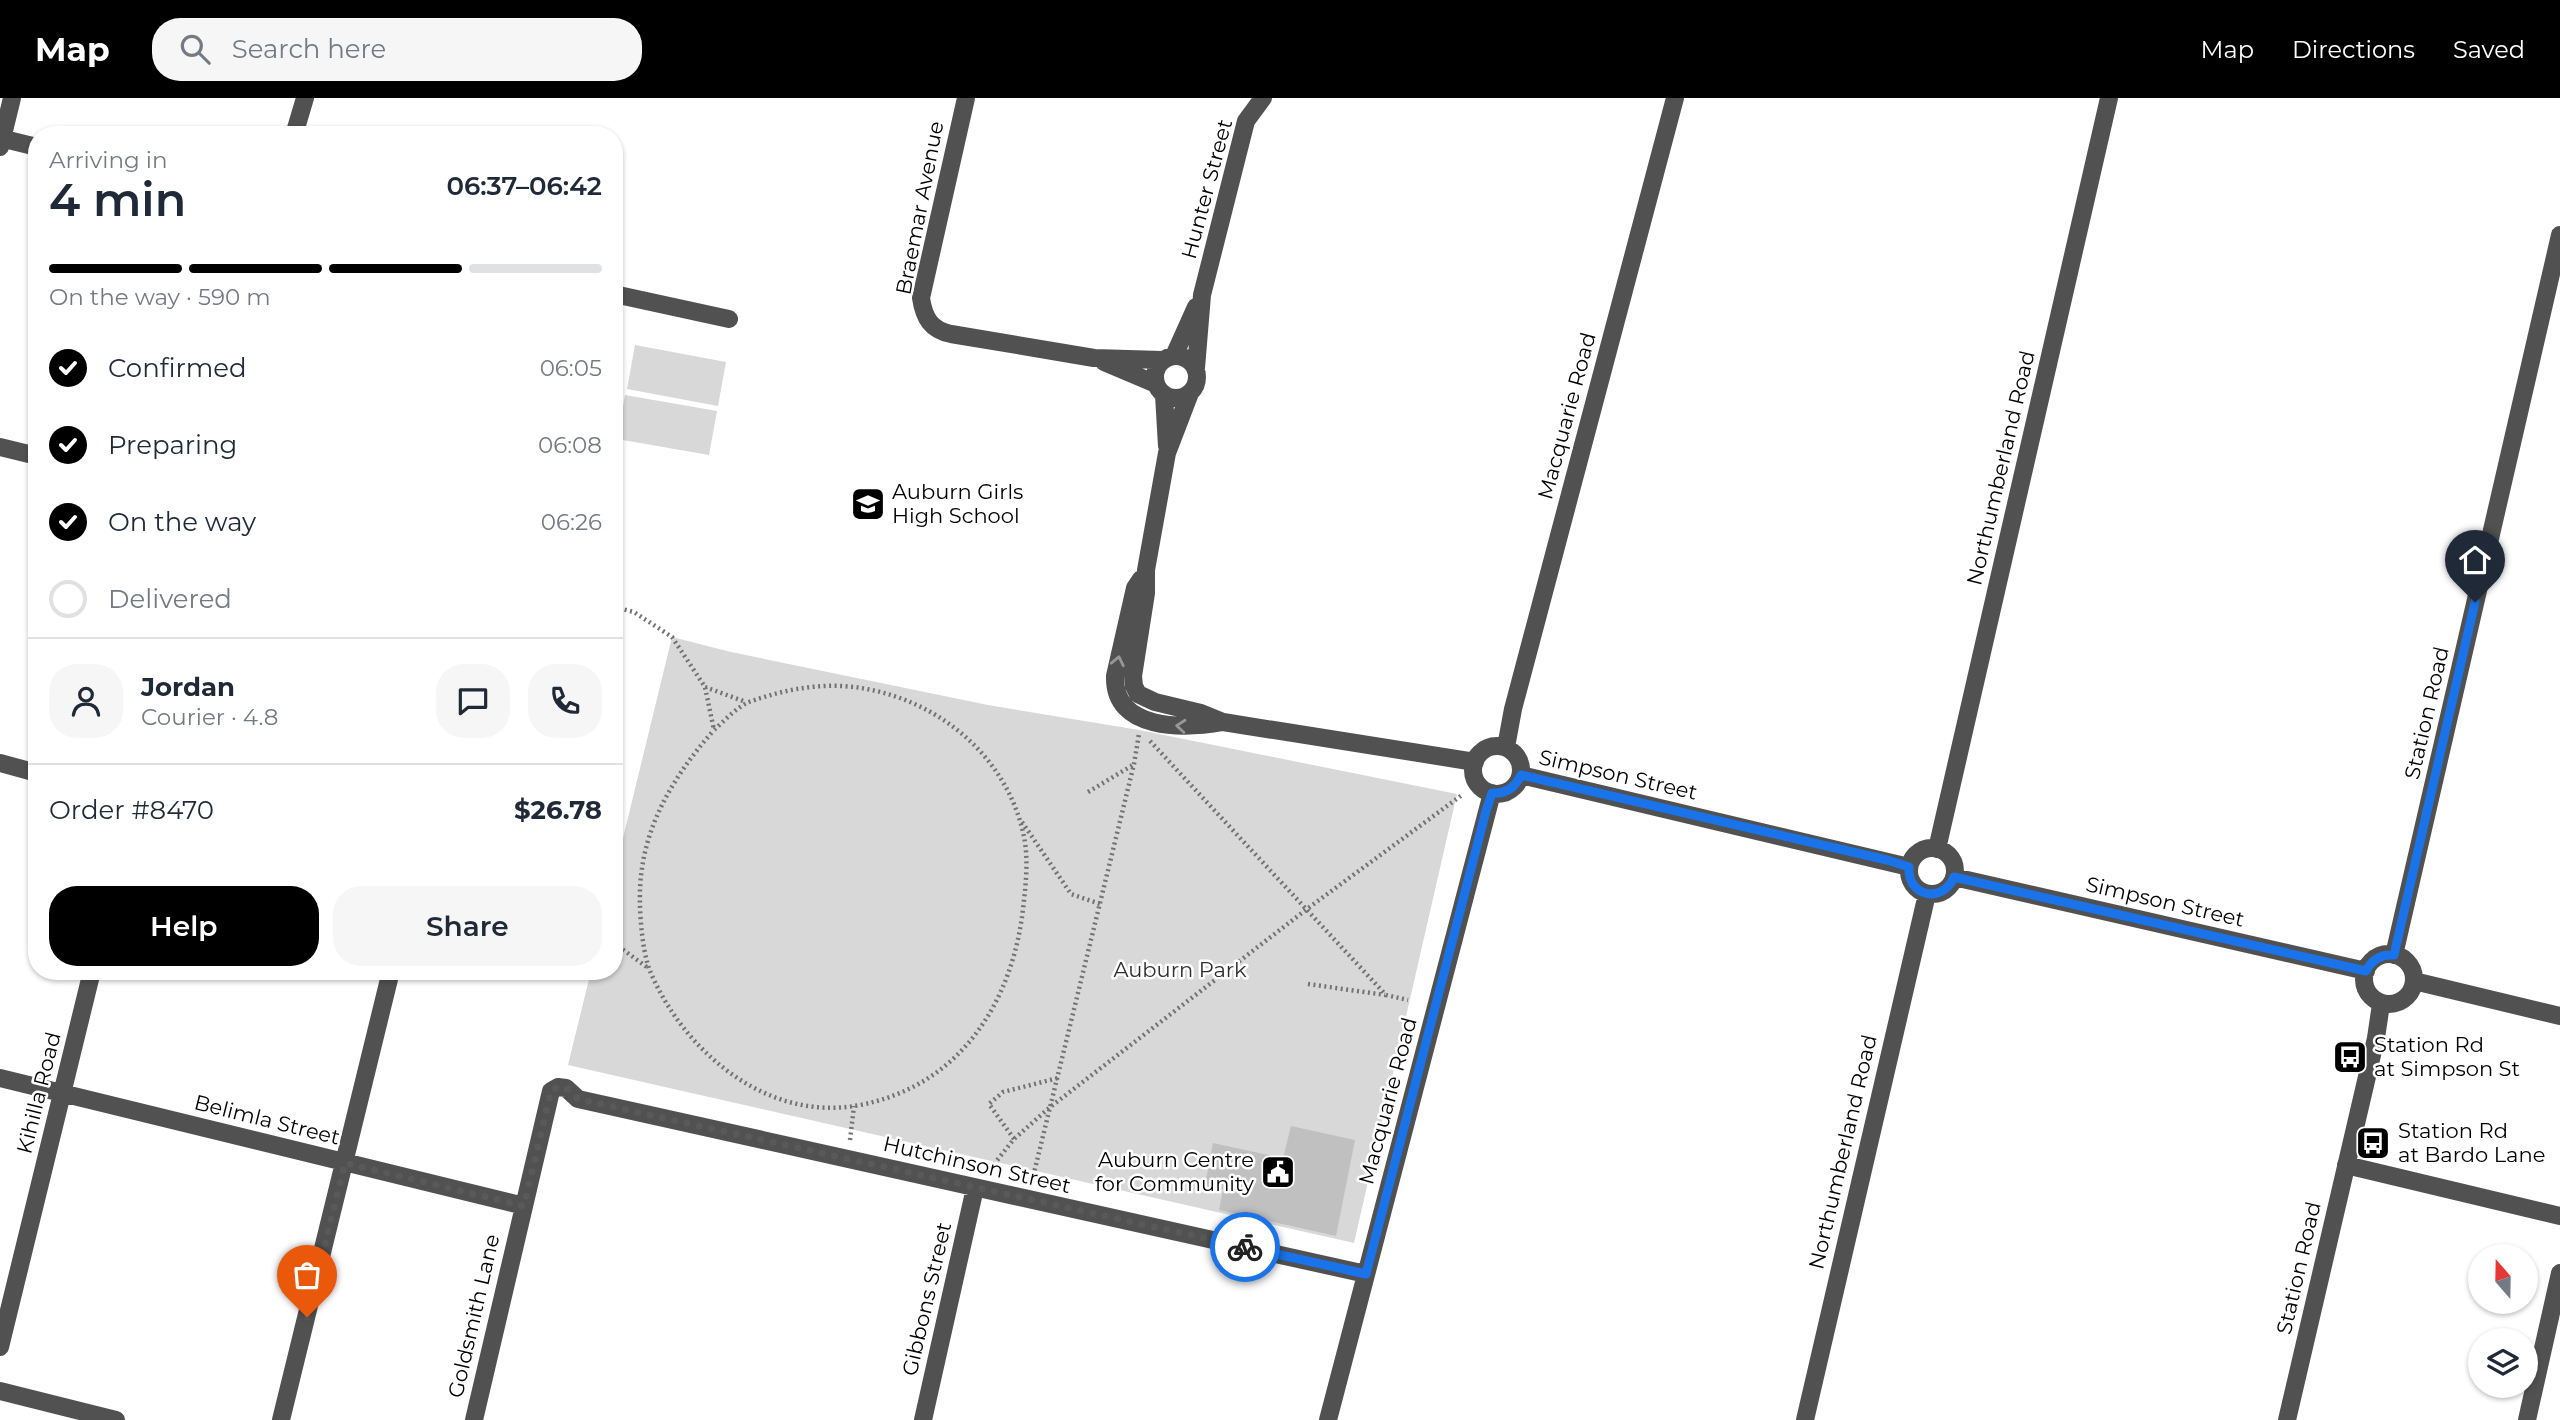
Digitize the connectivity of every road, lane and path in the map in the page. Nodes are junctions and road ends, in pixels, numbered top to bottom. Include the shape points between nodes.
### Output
1 (12, 98) edge
2 (305, 98) edge
3 (965, 98) edge
4 (1262, 98) edge
5 (1675, 98) edge
6 (2109, 98) edge
7 (297, 126) edge
8 (1, 141) edge
9 (28, 146) edge
10 (2560, 235) edge
11 (1202, 295) junction
12 (623, 296) edge
13 (729, 319) dead end
14 (1094, 358) junction
15 (1168, 358) junction
16 (1195, 368) junction
17 (1160, 389) junction
18 (1190, 393) junction
19 (0, 447) edge
20 (1167, 453) junction
21 (28, 454) edge
22 (1146, 570) junction
23 (623, 609) edge
24 (705, 687) junction
25 (747, 702) junction
26 (1223, 722) junction
27 (714, 730) junction
28 (1506, 747) junction
29 (1475, 762) junction
30 (0, 763) edge
31 (1134, 764) junction
32 (28, 771) edge
33 (1521, 775) junction
34 (1088, 792) dead end
35 (1492, 793) junction
36 (1462, 795) dead end
37 (1018, 816) junction
38 (1937, 849) junction
39 (1909, 867) junction
40 (1954, 877) junction
41 (1927, 894) junction
42 (1100, 904) junction
43 (1307, 909) junction
44 (623, 949) edge
45 (2394, 955) junction
46 (649, 968) junction
47 (2366, 971) junction
48 (90, 980) edge
49 (389, 980) edge
50 (2414, 981) junction
51 (1308, 984) dead end
52 (1386, 995) junction
53 (1408, 1000) dead end
54 (2381, 1003) junction
55 (2560, 1016) edge
56 (0, 1078) edge
57 (1059, 1078) junction
58 (63, 1094) junction
59 (578, 1099) joint
60 (854, 1106) junction
61 (1049, 1108) junction
62 (1014, 1139) junction
63 (847, 1159) junction
64 (345, 1163) junction
65 (2346, 1165) junction
66 (975, 1188) junction
67 (1028, 1199) junction
68 (524, 1206) junction
69 (2560, 1216) edge
70 (2560, 1273) edge
71 (1366, 1274) junction
72 (0, 1347) edge
73 (0, 1391) edge
74 (116, 1420) edge
75 (281, 1420) edge
76 (474, 1420) edge
77 (923, 1420) edge
78 (1328, 1420) edge
79 (1805, 1420) edge
80 (2287, 1420) edge
81 (2527, 1420) edge

1 - 8 street
2 - 7 street
3 - 14 street, Braemar Avenue via 921,298 925,317 938,331
4 - 11 street, Hunter Street via 1246,121
5 - 28 street, Macquarie Road
6 - 38 street, Northumberland Road
8 - 9 street
10 - 45 street, Station Road
11 - 15 street, Hunter Street
11 - 16 street, Hunter Street
12 - 13 street
14 - 15 street, Braemar Avenue
14 - 17 street, Braemar Avenue
15 - 16 street via 1187,358
15 - 17 street via 1156,371
16 - 18 street via 1197,382
17 - 18 street via 1177,398
17 - 20 street
18 - 20 street
19 - 21 street
20 - 22 street
22 - 26 street via 1133,676 1138,694
26 -> 22 street via 1170,725 1140,718 1124,708 1115,676 1135,588
23 - 24 path via 672,637
24 - 25 path
24 - 27 path
25 - 27 path
25 - 37 path via 819,685 900,696 942,717 968,738 996,771
26 - 29 street
27 - 46 path via 670,788 646,846 640,915
28 - 29 street via 1484,750
28 - 33 street via 1517,755
29 - 35 street via 1478,783
30 - 32 street
31 - 34 path
31 - 42 path
31 - 43 path via 1139,730
33 - 35 street via 1512,788
33 - 39 street, Simpson Street
35 - 71 street, Macquarie Road
36 - 43 path
37 - 42 path via 1071,894
37 - 60 path via 1026,852 1022,919 1011,965 991,1013 958,1055 933,1075 910,1089
38 - 39 street via 1922,850
38 - 40 street via 1954,863
39 - 41 street via 1910,881
40 - 41 street via 1941,893
40 - 47 street, Simpson Street
41 - 79 street, Northumberland Road
42 - 57 path
43 - 52 path
43 - 61 path
44 - 46 path
45 - 47 street via 2381,956
45 - 50 street via 2409,965
46 - 60 path via 692,1039 725,1070 784,1100 820,1107
47 - 54 street via 2366,987
48 - 58 street, Kihilla Road
49 - 64 street
50 - 54 street via 2400,1001
50 - 55 street
51 - 52 path
52 - 53 path
54 - 65 street, Station Road
56 - 58 street, Belimla Street
57 - 61 path
57 - 62 path via 1003,1092 989,1104
58 - 64 street, Belimla Street
58 - 72 street, Kihilla Road
59 - 63 street, Hutchinson Street
59 - 68 street, Goldsmith Lane via 566,1088 551,1091
60 - 63 path
61 - 62 path
61 - 67 path
62 - 66 path
63 - 66 street, Hutchinson Street
64 - 68 street, Belimla Street
64 - 75 street
65 - 69 street
65 - 80 street, Station Road
66 - 67 street, Hutchinson Street
66 - 77 street, Gibbons Street
67 - 71 street, Hutchinson Street
68 - 76 street, Goldsmith Lane
70 - 81 street
71 - 78 street, Macquarie Road
73 - 74 street

